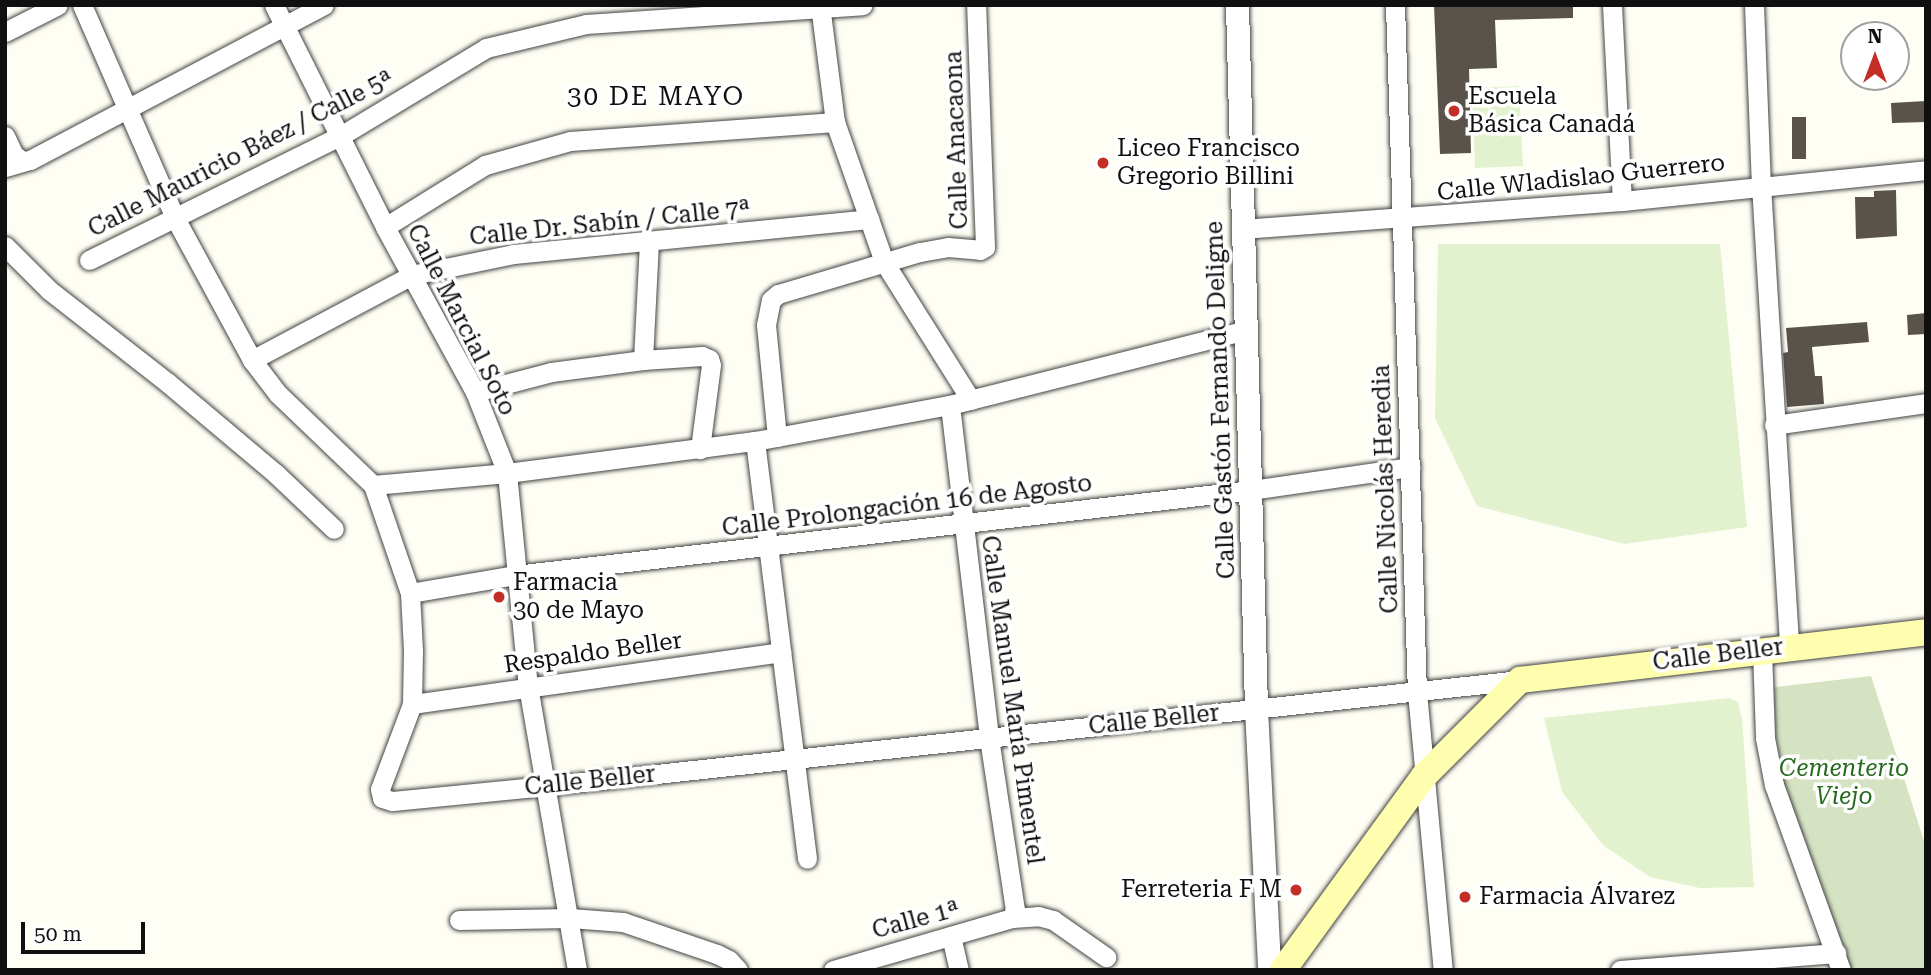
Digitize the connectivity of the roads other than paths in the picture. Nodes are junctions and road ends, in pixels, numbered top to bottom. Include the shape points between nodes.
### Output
1 (58, 5) edge
2 (82, 5) edge
3 (274, 5) edge
4 (324, 5) edge
5 (862, 5) edge
6 (976, 5) edge
7 (1237, 5) edge
8 (1395, 5) edge
9 (1612, 5) edge
10 (1754, 5) edge
11 (820, 6) edge
12 (285, 26) junction
13 (5, 32) edge
14 (127, 109) junction
15 (835, 122) junction
16 (342, 135) junction
17 (5, 136) edge
18 (13, 163) edge
19 (1926, 170) edge
20 (1761, 185) junction
21 (1622, 201) junction
22 (175, 218) junction
23 (869, 219) junction
24 (1401, 220) junction
25 (385, 227) junction
26 (1241, 229) junction
27 (649, 243) junction
28 (5, 246) edge
29 (89, 260) dead end
30 (884, 262) junction
31 (412, 275) junction
32 (1243, 331) junction
33 (252, 360) junction
34 (643, 360) junction
35 (475, 392) junction
36 (971, 400) junction
37 (1926, 403) edge
38 (950, 405) junction
39 (1774, 425) junction
40 (777, 437) junction
41 (755, 441) junction
42 (700, 449) junction
43 (1410, 467) junction
44 (507, 473) junction
45 (373, 485) junction
46 (1251, 490) junction
47 (964, 524) junction
48 (334, 529) dead end
49 (768, 547) junction
50 (515, 575) junction
51 (410, 593) junction
52 (1926, 632) edge
53 (1788, 646) junction
54 (1762, 650) junction
55 (781, 652) junction
56 (1520, 680) junction
57 (528, 686) junction
58 (1416, 692) junction
59 (412, 704) junction
60 (1256, 709) junction
61 (989, 738) junction
62 (794, 759) junction
63 (1424, 776) junction
64 (546, 786) junction
65 (807, 859) dead end
66 (570, 918) junction
67 (1012, 918) junction
68 (459, 920) dead end
69 (951, 936) junction
70 (1106, 957) dead end
71 (1838, 961) edge
72 (577, 970) edge
73 (738, 970) edge
74 (833, 970) edge
75 (959, 970) edge
76 (1269, 970) edge
77 (1283, 970) edge
78 (1443, 970) edge
79 (1620, 970) edge

1 - 13 street
2 - 14 street
3 - 12 street, Calle Marcial Soto
4 - 12 street
5 - 11 street, Calle Mauricio Báez / Calle 5ª
6 - 30 street, Calle Anacaona via 985,247 948,247
7 - 26 street, Calle Gastón Fernando Deligne
8 - 24 street, Calle Nicolás Heredia
9 - 21 street
10 - 20 street
11 - 15 street
11 - 16 street, Calle Mauricio Báez / Calle 5ª via 586,24 486,48
12 - 14 street
12 - 16 street, Calle Marcial Soto
14 - 18 street via 30,160
14 - 22 street
15 - 23 street
15 - 25 street via 570,141 485,165
16 - 22 street, Calle Mauricio Báez / Calle 5ª
16 - 25 street, Calle Marcial Soto
17 - 18 street
19 - 20 street, Calle Wladislao Guerrero
20 - 21 street, Calle Wladislao Guerrero
20 - 39 street
21 - 24 street, Calle Wladislao Guerrero
22 - 29 street, Calle Mauricio Báez / Calle 5ª
22 - 33 street
23 - 27 street, Calle Dr. Sabín / Calle 7ª
23 - 30 street
24 - 26 street, Calle Wladislao Guerrero
24 - 43 street, Calle Nicolás Heredia
25 - 31 street, Calle Marcial Soto
26 - 32 street, Calle Gastón Fernando Deligne
27 - 31 street, Calle Dr. Sabín / Calle 7ª via 513,254
27 - 34 street
28 - 48 street via 49,290 275,473
30 - 36 street
30 - 40 street, Calle Anacaona via 771,300 766,325
31 - 33 street, Calle Dr. Sabín / Calle 7ª
31 - 35 street, Calle Marcial Soto
32 - 36 street
32 - 46 street, Calle Gastón Fernando Deligne
33 - 45 street via 278,394
34 - 35 street via 551,372
34 - 42 street via 709,359
35 - 44 street, Calle Marcial Soto
36 - 38 street
37 - 39 street
38 - 40 street
38 - 47 street, Calle Manuel María Pimentel
39 - 53 street
40 - 41 street
41 - 42 street
41 - 49 street
42 - 44 street
43 - 46 street, Calle Prolongación 16 de Agosto
43 - 58 street, Calle Nicolás Heredia
44 - 45 street
44 - 50 street, Calle Marcial Soto
45 - 51 street
46 - 47 street, Calle Prolongación 16 de Agosto
46 - 60 street, Calle Gastón Fernando Deligne
47 - 49 street, Calle Prolongación 16 de Agosto
47 - 61 street, Calle Manuel María Pimentel
49 - 50 street, Calle Prolongación 16 de Agosto
49 - 55 street
50 - 51 street, Calle Prolongación 16 de Agosto
50 - 57 street, Calle Marcial Soto
51 - 59 street
52 - 53 main road, Calle Beller
53 - 54 main road, Calle Beller
54 - 56 main road, Calle Beller
54 - 71 street via 1765,738 1774,785
55 - 57 street, Respaldo Beller
55 - 62 street
56 - 58 street, Calle Beller
56 - 63 main road
57 - 59 street, Respaldo Beller
57 - 64 street, Calle Marcial Soto
58 - 60 street, Calle Beller
58 - 63 street, Calle Nicolás Heredia
59 - 64 street, Calle Beller via 380,789 382,799
60 - 61 street, Calle Beller
60 - 76 street, Calle Gastón Fernando Deligne
61 - 62 street, Calle Beller
61 - 67 street, Calle Manuel María Pimentel via 1016,909
62 - 64 street, Calle Beller
62 - 65 street
63 - 77 main road
63 - 78 street, Calle Nicolás Heredia
64 - 66 street, Calle Marcial Soto
66 - 68 street
66 - 72 street, Calle Marcial Soto
66 - 73 street via 623,922 717,954
67 - 69 street, Calle 1ª
67 - 70 street, Calle 1ª via 1054,920
69 - 74 street, Calle 1ª
69 - 75 street
71 - 79 street

